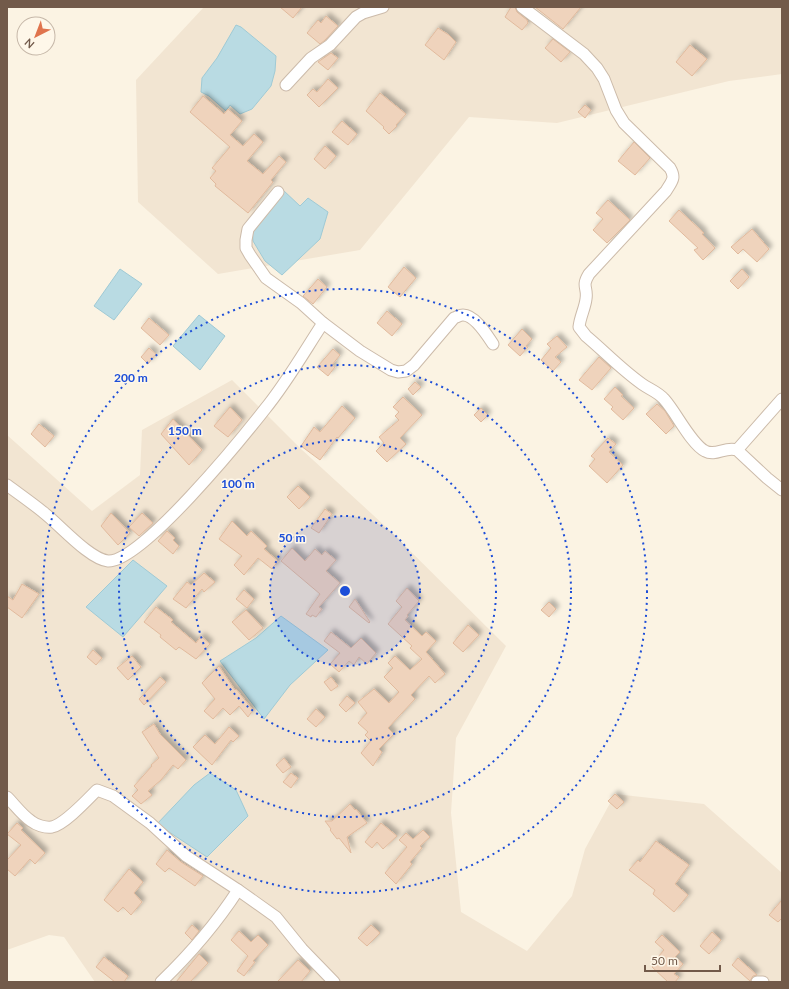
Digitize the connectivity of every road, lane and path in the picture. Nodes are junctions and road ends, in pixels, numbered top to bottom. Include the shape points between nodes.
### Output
1 (383, 7) edge
2 (522, 7) edge
3 (286, 85) dead end
4 (278, 192) dead end
5 (323, 323) junction
6 (493, 344) dead end
7 (782, 400) edge
8 (737, 450) junction
9 (7, 485) edge
10 (782, 490) edge
11 (7, 797) edge
12 (238, 890) junction
13 (161, 982) edge
14 (334, 982) edge
15 (758, 982) edge
16 (763, 982) edge

1 - 3 street via 356,17
2 - 8 street via 584,54 597,68 624,123 673,174 673,180 666,191 585,280 586,298 579,326 586,336 642,384 664,398 696,444 712,454 731,448
4 - 5 street via 248,229 246,248 266,278 301,303
5 - 6 street via 391,370 398,372 406,371 414,365 454,318 461,315 477,322
5 - 9 street via 266,408 206,480 154,534 122,558 101,560
7 - 8 street
8 - 10 street
11 - 12 street via 32,821 48,827 62,821 97,790 113,796 150,823 186,856
12 - 13 street via 209,931
12 - 14 street via 276,917
15 - 16 street

